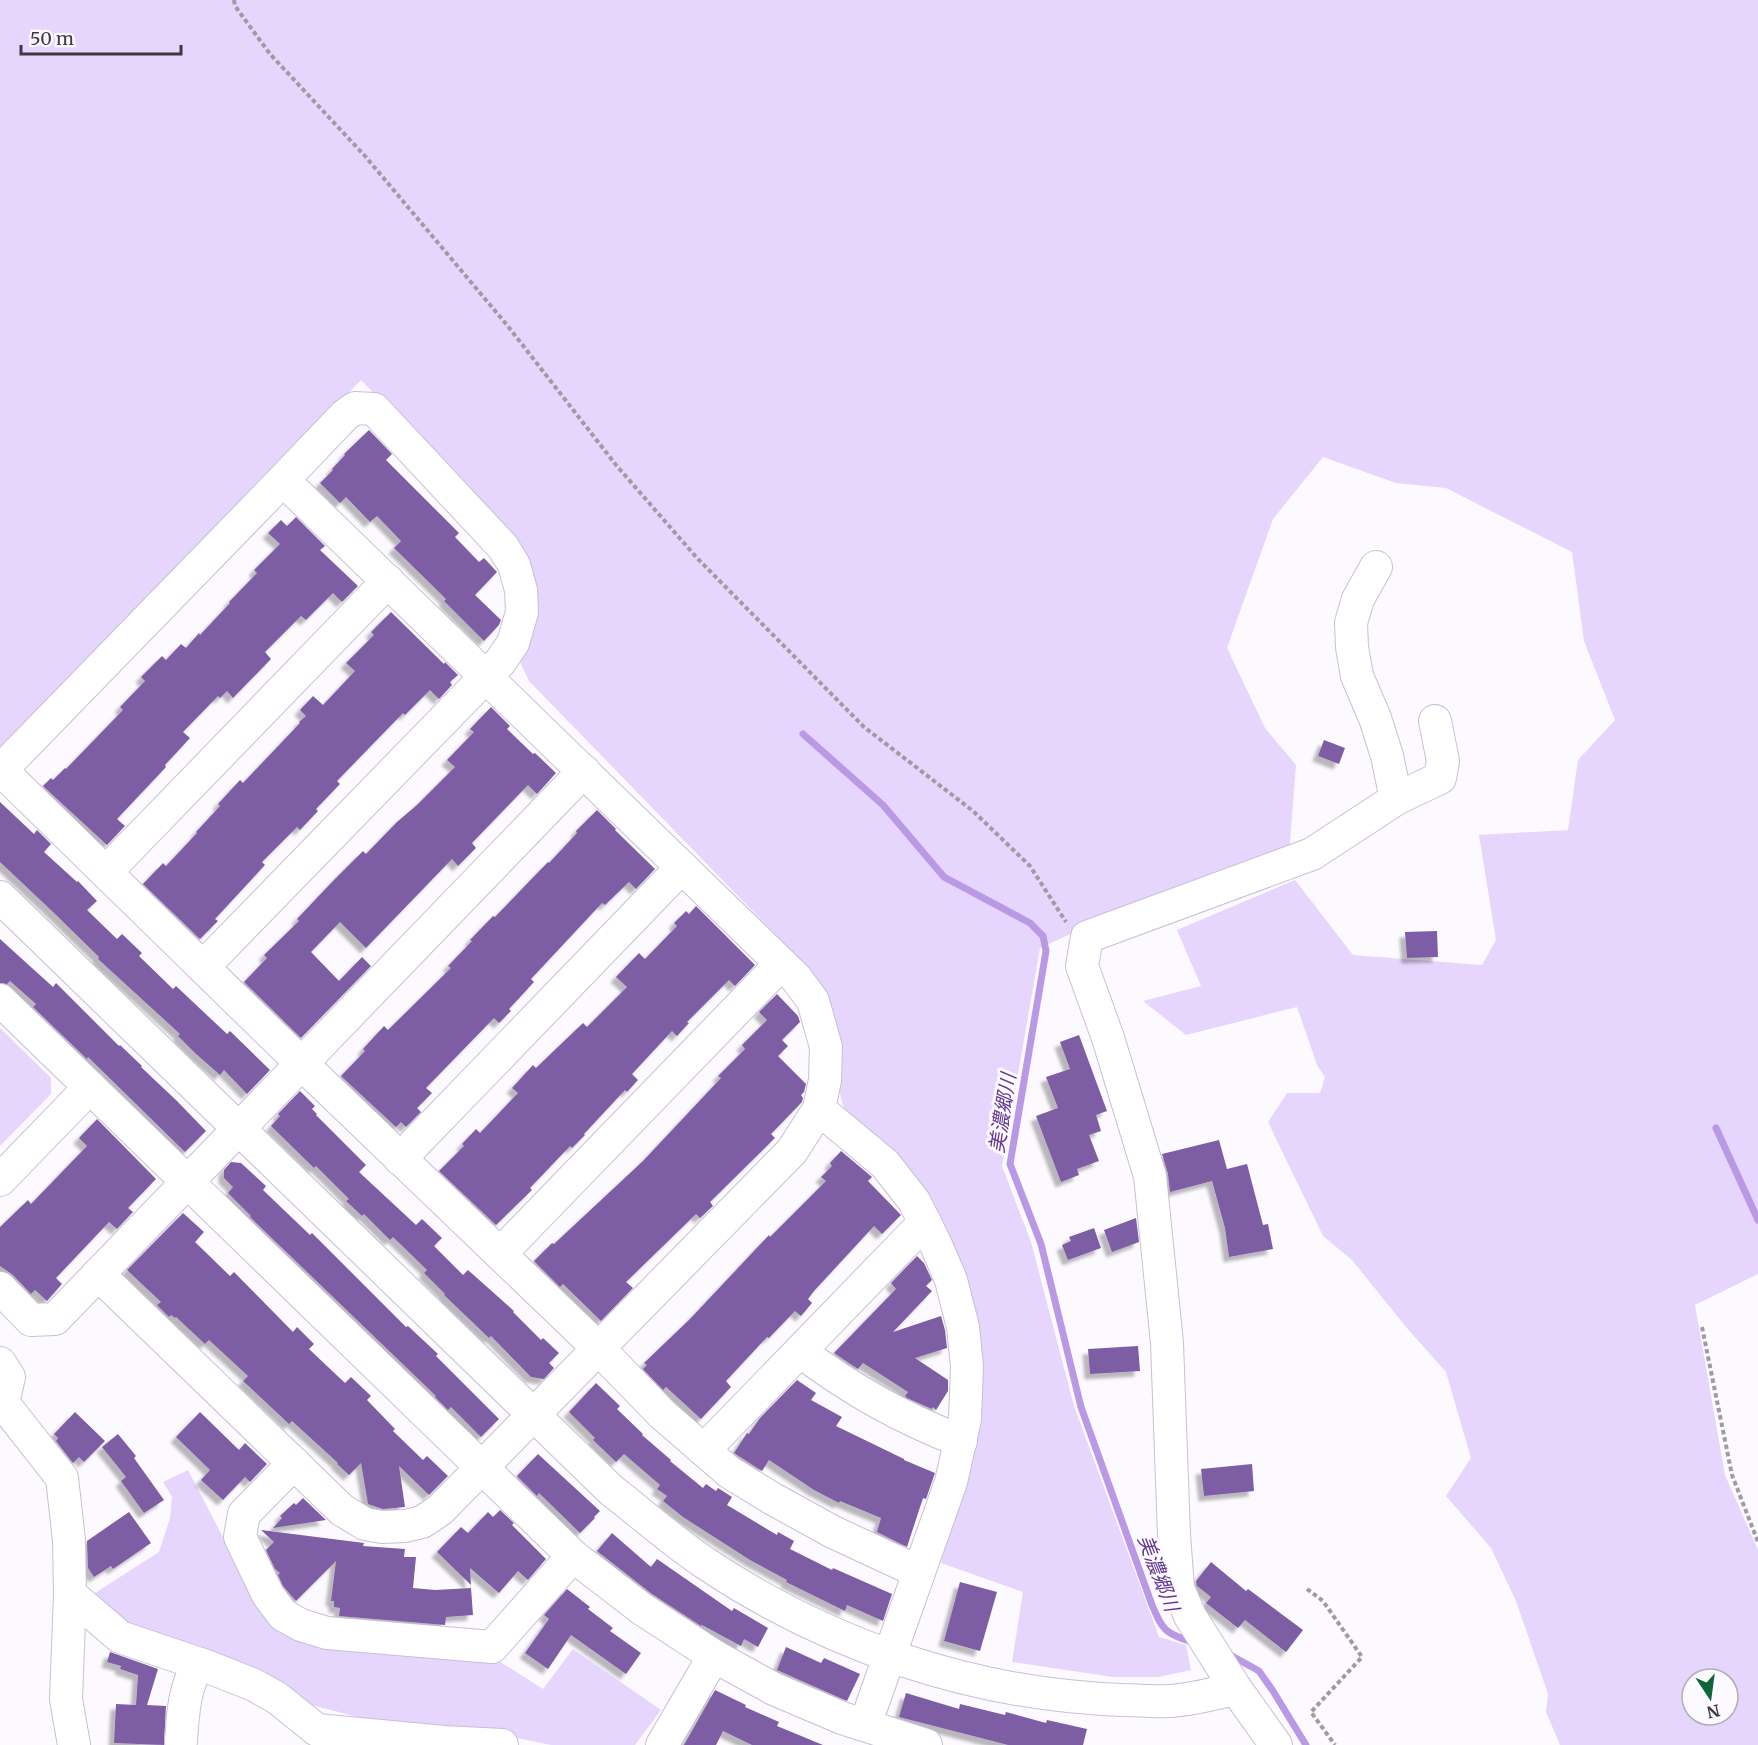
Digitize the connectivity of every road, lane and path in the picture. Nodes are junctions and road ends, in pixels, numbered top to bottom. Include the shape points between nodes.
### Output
1 (234, 0) edge
2 (283, 480) junction
3 (1376, 567) dead end
4 (388, 581) junction
5 (485, 676) junction
6 (1435, 721) dead end
7 (1, 770) edge
8 (584, 771) junction
9 (1396, 799) junction
10 (682, 867) junction
11 (106, 872) junction
12 (5, 912) edge
13 (1087, 937) junction
14 (781, 964) junction
15 (203, 967) junction
16 (0, 999) edge
17 (301, 1063) junction
18 (90, 1087) junction
19 (819, 1109) junction
20 (239, 1128) junction
21 (400, 1158) junction
22 (0, 1180) edge
23 (188, 1181) junction
24 (925, 1222) junction
25 (500, 1254) junction
26 (98, 1274) junction
27 (0, 1288) edge
28 (1702, 1328) dead end
29 (598, 1348) junction
30 (801, 1352) junction
31 (0, 1363) edge
32 (533, 1414) junction
33 (961, 1441) junction
34 (704, 1450) junction
35 (294, 1463) junction
36 (482, 1467) junction
37 (1758, 1542) edge
38 (573, 1556) junction
39 (919, 1572) junction
40 (1307, 1589) dead end
41 (70, 1594) junction
42 (714, 1656) junction
43 (888, 1656) junction
44 (198, 1664) junction
45 (1236, 1689) junction
46 (865, 1725) junction
47 (317, 1738) edge
48 (181, 1741) dead end
49 (444, 1744) edge
50 (74, 1745) edge
51 (502, 1745) edge
52 (662, 1745) edge
53 (926, 1745) edge
54 (1276, 1745) edge
55 (1335, 1745) edge

1 - 13 path via 270,54 365,156 507,325 616,465 697,558 864,727 974,811 1030,866 1071,930
2 - 4 street
2 - 5 street via 345,415 355,408 374,409 503,547 514,565 522,612 513,643 500,663
2 - 7 street
3 - 9 street via 1358,598 1351,623 1352,647 1357,676 1387,756
4 - 5 street
4 - 11 street
5 - 8 street
5 - 15 street
6 - 9 street via 1443,761 1440,778
7 - 11 street
8 - 10 street
8 - 17 street
9 - 13 street via 1312,854
10 - 14 street
10 - 21 street
11 - 15 street
12 - 20 street
13 - 45 street via 1082,966 1150,1176 1167,1342 1178,1588 1190,1616
14 - 19 street via 813,1001 826,1047
14 - 25 street
15 - 17 street
16 - 18 street
17 - 20 street
17 - 21 street
18 - 22 street
18 - 23 street
19 - 24 street via 885,1164
19 - 29 street via 792,1151
20 - 23 street
20 - 32 street
21 - 25 street
23 - 26 street
23 - 36 street
24 - 30 street
24 - 33 street via 951,1280 963,1326 967,1366
25 - 29 street
26 - 27 street via 55,1319 31,1320
26 - 35 street
28 - 37 path via 1732,1475
29 - 32 street
29 - 34 street via 662,1414
30 - 33 street via 885,1407
30 - 34 street
31 - 41 street via 9,1377 3,1403 62,1478
32 - 36 street
32 - 43 street via 611,1490 704,1562 809,1624
33 - 39 street
34 - 39 street via 729,1472 773,1499
35 - 36 street via 342,1510 365,1524 382,1527 422,1522 440,1510
35 - 38 street via 244,1514 240,1537 268,1595 283,1616 301,1625 327,1633 492,1647
36 - 38 street
38 - 42 street via 642,1610
39 - 43 street
40 - 55 path via 1323,1601 1362,1657 1311,1712
41 - 44 street via 120,1637
41 - 50 street via 66,1699
42 - 46 street via 774,1689
42 - 52 street
43 - 45 street via 943,1674 1008,1688 1088,1699 1170,1701
43 - 46 street
44 - 47 street via 277,1698
44 - 48 street via 183,1705
45 - 54 street
46 - 53 street
47 - 49 street
49 - 51 street

